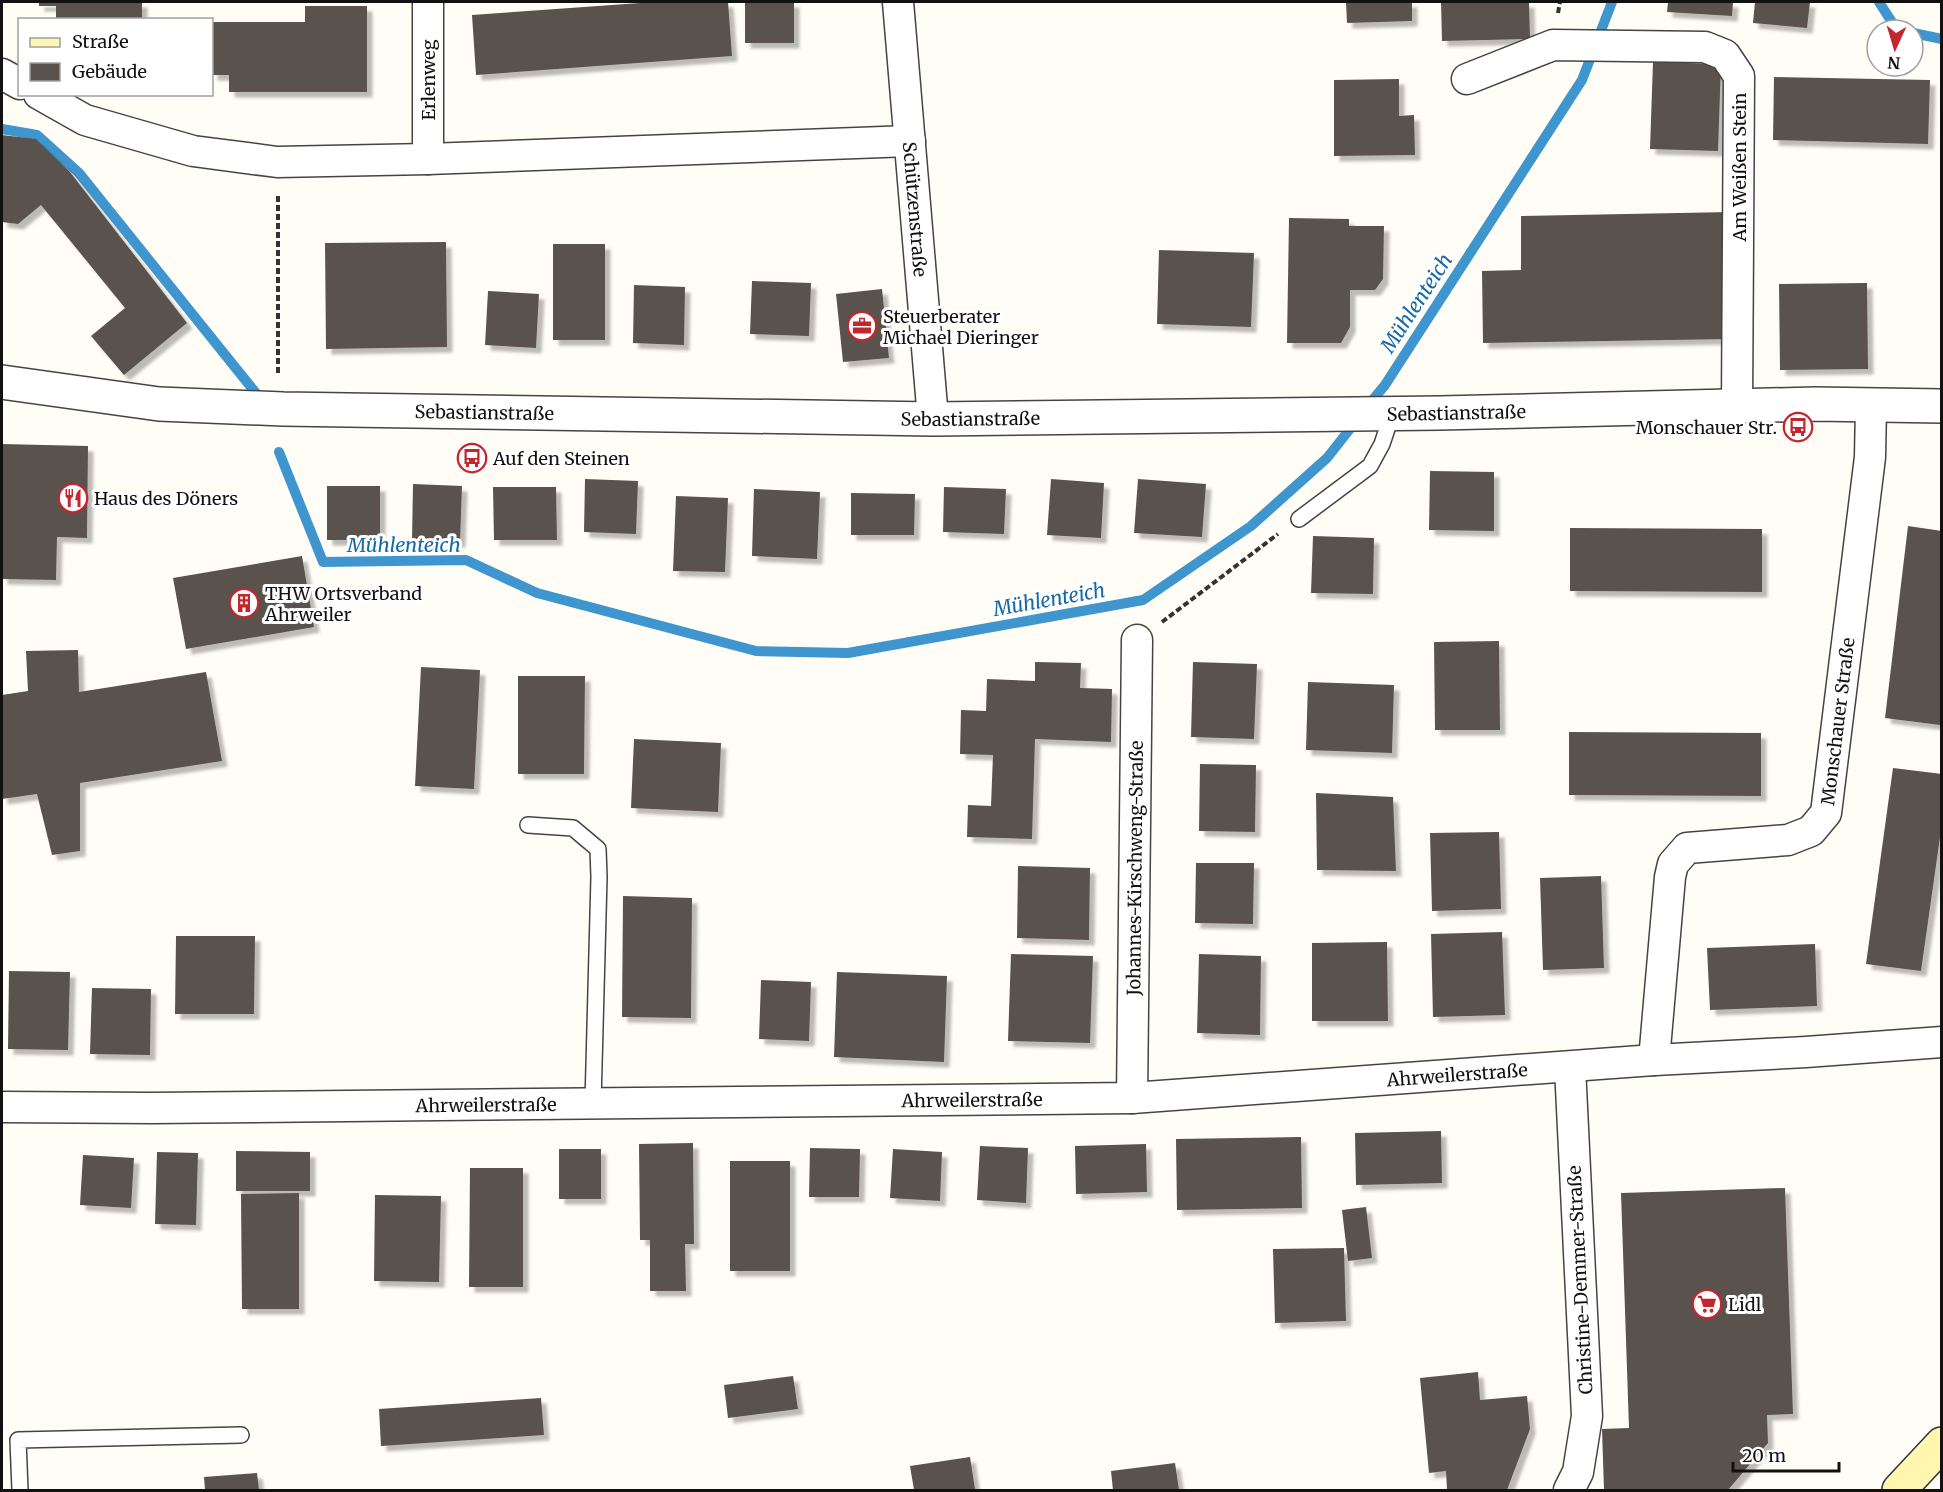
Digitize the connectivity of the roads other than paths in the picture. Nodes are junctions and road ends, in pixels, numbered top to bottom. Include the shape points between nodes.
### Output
1 (428, 2) edge
2 (898, 2) edge
3 (2, 74) edge
4 (1467, 79) dead end
5 (18, 83) edge
6 (43, 96) edge
7 (910, 141) junction
8 (428, 159) junction
9 (2, 382) edge
10 (1737, 406) junction
11 (1871, 406) junction
12 (1941, 406) edge
13 (1372, 414) junction
14 (933, 419) junction
15 (1299, 519) road end
16 (1137, 640) road end
17 (528, 825) dead end
18 (1941, 1042) edge
19 (1654, 1060) junction
20 (1570, 1067) junction
21 (1132, 1098) junction
22 (593, 1103) junction
23 (2, 1107) edge
24 (241, 1435) dead end
25 (2, 1440) edge
26 (18, 1440) junction
27 (1941, 1444) edge
28 (20, 1491) edge
29 (1569, 1491) edge
30 (1899, 1491) edge

1 - 8 street, Erlenweg
2 - 7 street, Schützenstraße
3 - 5 street
4 - 10 street, Am Weißen Stein via 1553,45 1705,47 1725,55 1739,76
6 - 8 street via 85,120 193,151 277,162
7 - 8 street
7 - 14 street, Schützenstraße
9 - 14 street, Sebastianstraße via 159,404 283,409
10 - 11 street, Sebastianstraße
10 - 13 street, Sebastianstraße
11 - 12 street, Sebastianstraße
11 - 19 street, Monschauer Straße via 1870,456 1826,813 1811,831 1788,840 1687,848 1673,864
13 - 14 street, Sebastianstraße
13 - 15 lane via 1382,444 1370,466
16 - 21 street, Johannes-Kirschweng-Straße
17 - 22 lane via 573,828 598,849
18 - 19 street, Ahrweilerstraße
19 - 20 street, Ahrweilerstraße
20 - 21 street, Ahrweilerstraße
20 - 29 street, Christine-Demmer-Straße via 1587,1416 1578,1472
21 - 22 street, Ahrweilerstraße
22 - 23 street, Ahrweilerstraße
24 - 26 lane
25 - 26 lane
26 - 28 lane
27 - 30 main road

